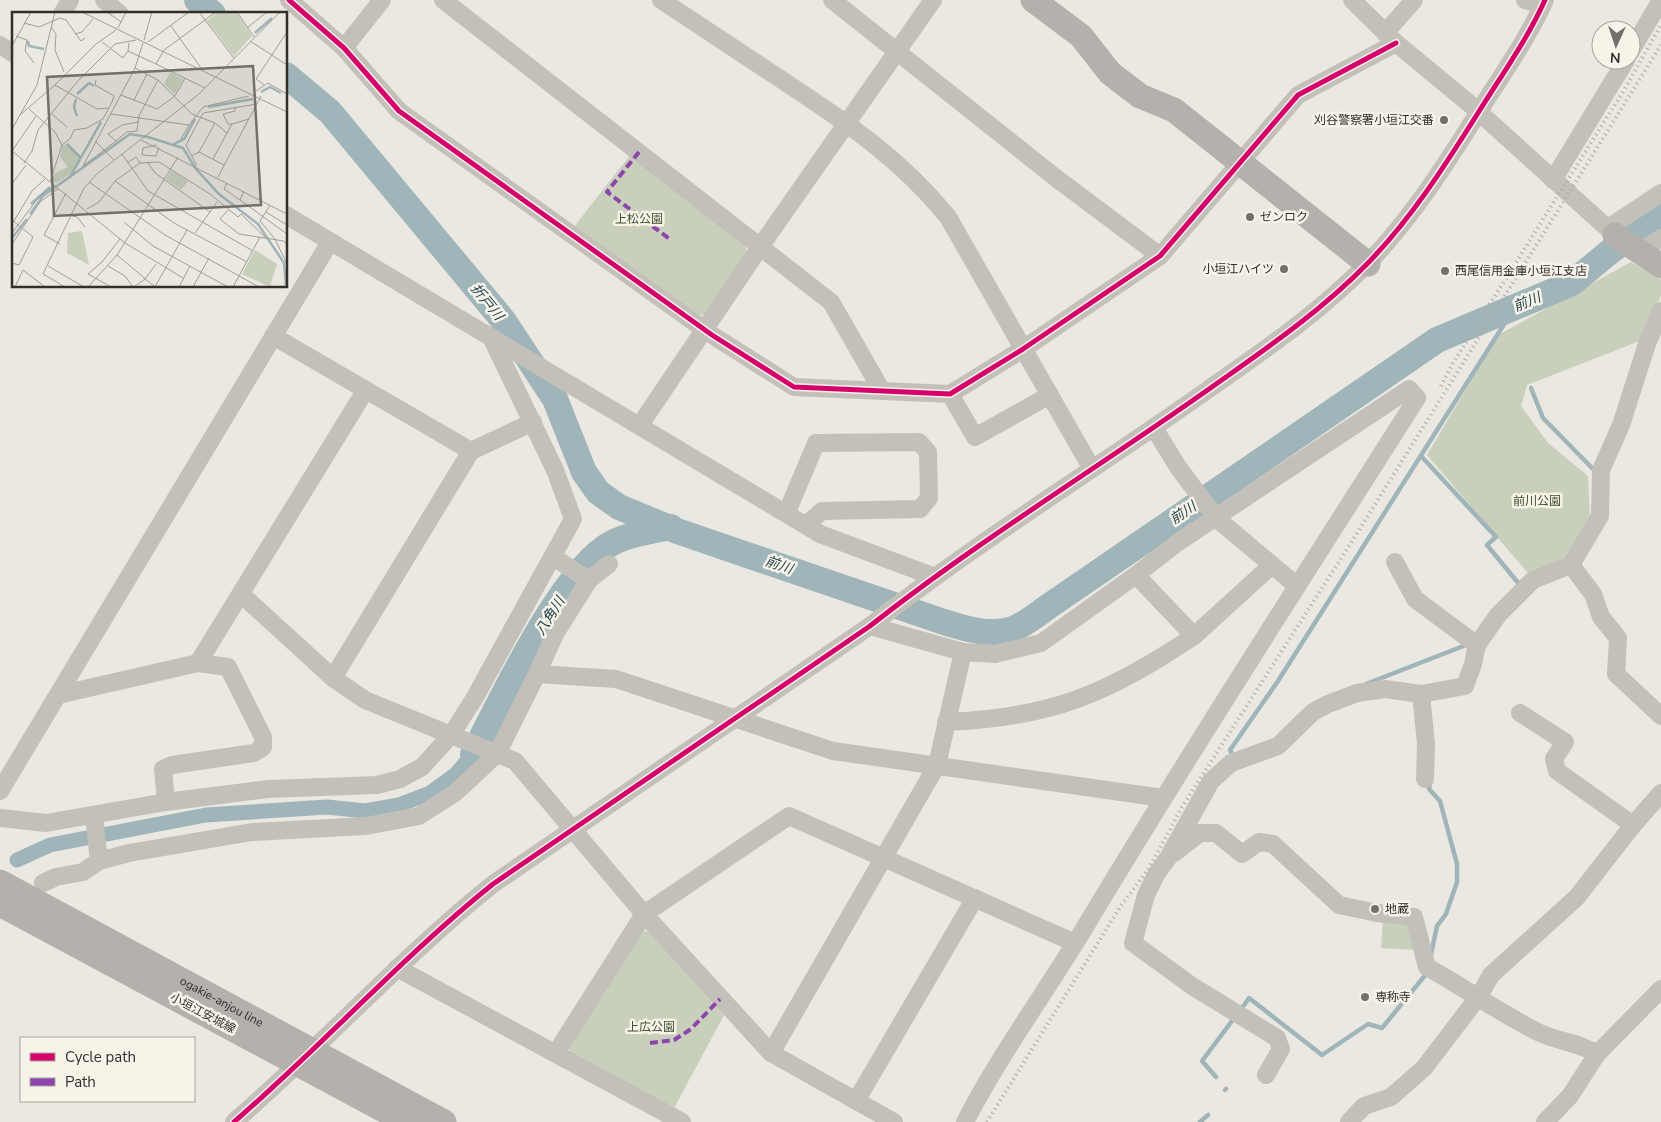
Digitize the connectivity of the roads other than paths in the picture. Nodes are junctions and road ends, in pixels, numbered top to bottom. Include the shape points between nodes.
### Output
1 (70, 0) edge
2 (104, 0) edge
3 (288, 0) edge
4 (382, 0) edge
5 (443, 0) edge
6 (661, 0) edge
7 (832, 0) edge
8 (933, 0) edge
9 (1033, 0) edge
10 (1352, 0) edge
11 (1414, 0) edge
12 (1525, 0) edge
13 (1661, 0) edge
14 (1543, 3) edge
15 (63, 12) edge
16 (118, 12) edge
17 (1641, 34) edge
18 (1390, 38) junction
19 (0, 45) edge
20 (344, 48) junction
21 (897, 50) junction
22 (12, 53) edge
23 (1620, 70) edge
24 (1479, 112) junction
25 (848, 123) junction
26 (1241, 164) junction
27 (1553, 180) junction
28 (1661, 193) edge
29 (288, 216) edge
30 (1612, 231) junction
31 (1661, 238) edge
32 (330, 242) junction
33 (760, 247) junction
34 (1639, 252) junction
35 (1160, 256) junction
36 (1368, 264) junction
37 (1661, 266) edge
38 (1661, 311) edge
39 (705, 330) junction
40 (273, 336) junction
41 (493, 339) junction
42 (1024, 349) junction
43 (882, 390) junction
44 (365, 391) junction
45 (950, 394) junction
46 (1050, 395) junction
47 (533, 422) junction
48 (640, 425) junction
49 (1154, 428) junction
50 (471, 450) junction
51 (1092, 469) junction
52 (787, 512) junction
53 (1216, 518) junction
54 (806, 524) junction
55 (553, 557) junction
56 (1395, 562) dead end
57 (609, 564) dead end
58 (1572, 565) junction
59 (1270, 566) junction
60 (1136, 575) junction
61 (935, 577) junction
62 (588, 579) junction
63 (1297, 586) junction
64 (241, 594) junction
65 (870, 626) junction
66 (1194, 636) junction
67 (1472, 641) junction
68 (963, 652) junction
69 (198, 662) junction
70 (537, 674) junction
71 (333, 678) junction
72 (1421, 694) junction
73 (58, 695) junction
74 (1520, 713) dead end
75 (1661, 716) edge
76 (736, 717) junction
77 (946, 722) junction
78 (455, 736) junction
79 (497, 753) junction
80 (937, 765) junction
81 (1425, 779) dead end
82 (0, 790) edge
83 (1661, 794) edge
84 (1163, 798) junction
85 (166, 802) junction
86 (0, 818) edge
87 (94, 819) junction
88 (1633, 825) junction
89 (572, 830) junction
90 (99, 855) junction
91 (883, 857) junction
92 (1168, 858) junction
93 (0, 882) edge
94 (43, 883) dead end
95 (975, 898) junction
96 (0, 904) edge
97 (644, 914) junction
98 (1075, 943) junction
99 (397, 968) junction
100 (1661, 989) edge
101 (1478, 996) junction
102 (770, 1053) junction
103 (556, 1054) junction
104 (1597, 1054) junction
105 (305, 1058) junction
106 (1266, 1075) dead end
107 (856, 1101) junction
108 (234, 1122) edge
109 (406, 1122) edge
110 (444, 1122) edge
111 (682, 1122) edge
112 (894, 1122) edge
113 (965, 1122) edge
114 (1349, 1122) edge
115 (1545, 1122) edge

1 - 15 street
2 - 16 street
3 - 20 street
4 - 20 street
5 - 33 street
6 - 25 street
7 - 21 street
8 - 21 street
9 - 26 main road via 1082,36 1110,73 1140,96 1174,110
10 - 18 street
11 - 18 street
12 - 14 street
13 - 17 street
14 - 24 street via 1516,56
18 - 24 street
18 - 26 street via 1298,95
19 - 22 street
20 - 39 street via 399,111
21 - 25 street
21 - 35 street via 1056,178
23 - 27 street
24 - 27 street
24 - 36 street via 1410,216
25 - 33 street
25 - 42 street via 923,186 948,217
26 - 35 street
26 - 36 main road
27 - 30 street
28 - 30 street
29 - 32 street
30 - 34 main road
31 - 34 street
32 - 40 street
32 - 41 street
33 - 39 street
33 - 43 street via 832,302
34 - 37 main road
35 - 42 street
36 - 49 street via 1294,330
38 - 58 street via 1621,425 1601,470 1600,516
39 - 43 street via 794,388
39 - 48 street
40 - 44 street
40 - 73 street
41 - 47 street
41 - 48 street
42 - 45 street
42 - 46 street
43 - 45 street
44 - 50 street
44 - 64 street
45 - 46 street via 975,437
46 - 51 street
47 - 50 street
47 - 55 street via 573,519
48 - 52 street
49 - 51 street
49 - 53 street
50 - 71 street
51 - 61 street
52 - 54 street
52 - 54 street via 816,443 919,442 928,452 928,498 920,509 822,511
53 - 59 street
53 - 60 street via 1176,543
53 - 63 street via 1408,389 1417,398
54 - 61 street via 820,534
55 - 62 street
55 - 78 street
56 - 67 street via 1416,599
57 - 62 street
58 - 67 street via 1533,580
58 - 75 street via 1593,594 1601,617 1618,638 1616,674
59 - 63 street
59 - 66 street
60 - 66 street
60 - 68 street via 1041,643 995,654
61 - 65 street
62 - 70 street via 555,634
63 - 84 street
64 - 69 street
64 - 71 street
65 - 68 street
65 - 76 street
66 - 77 street via 1150,665 1076,701 1035,713 987,721
67 - 72 street via 1473,664 1465,686
68 - 77 street
69 - 73 street
69 - 85 street via 228,667 263,737 263,748 254,753 163,769
70 - 76 street via 616,679
70 - 79 street
71 - 78 street via 365,700
72 - 81 street via 1426,744
72 - 92 street via 1385,689 1349,696 1313,712 1278,746 1231,763 1211,781
73 - 82 street
74 - 88 street via 1565,742 1554,759 1557,771
76 - 80 street via 833,751
76 - 89 street
77 - 80 street
78 - 79 street
78 - 85 street via 422,767 400,779 377,785 268,789
79 - 89 street via 515,761
79 - 90 street via 455,793 420,816 366,826 252,832
80 - 84 street
80 - 91 street
83 - 88 street
84 - 98 street
85 - 87 street
86 - 87 street via 46,822
87 - 90 street
88 - 101 street via 1577,897 1491,974
89 - 97 street
89 - 99 street via 494,884 445,923
90 - 94 street via 84,872 56,876
91 - 95 street
91 - 97 street via 789,816
91 - 102 street
92 - 101 street via 1200,833 1216,832 1242,854 1259,842 1273,844 1339,905 1414,917 1427,967
92 - 106 street via 1146,895 1133,943 1192,986 1277,1038 1281,1049
93 - 105 main road, ogakie-anjou line
95 - 98 street
95 - 107 street
96 - 105 main road, 小垣江安城線
97 - 102 street
97 - 103 street
98 - 113 street via 983,1087
99 - 103 street
99 - 105 street
100 - 104 street
101 - 104 street via 1543,1034 1586,1046
101 - 114 street via 1424,1068 1392,1097 1364,1106
102 - 107 street
103 - 111 street
104 - 115 street via 1570,1096
105 - 108 street
105 - 109 main road, 小垣江安城線
105 - 110 main road, ogakie-anjou line
107 - 112 street

